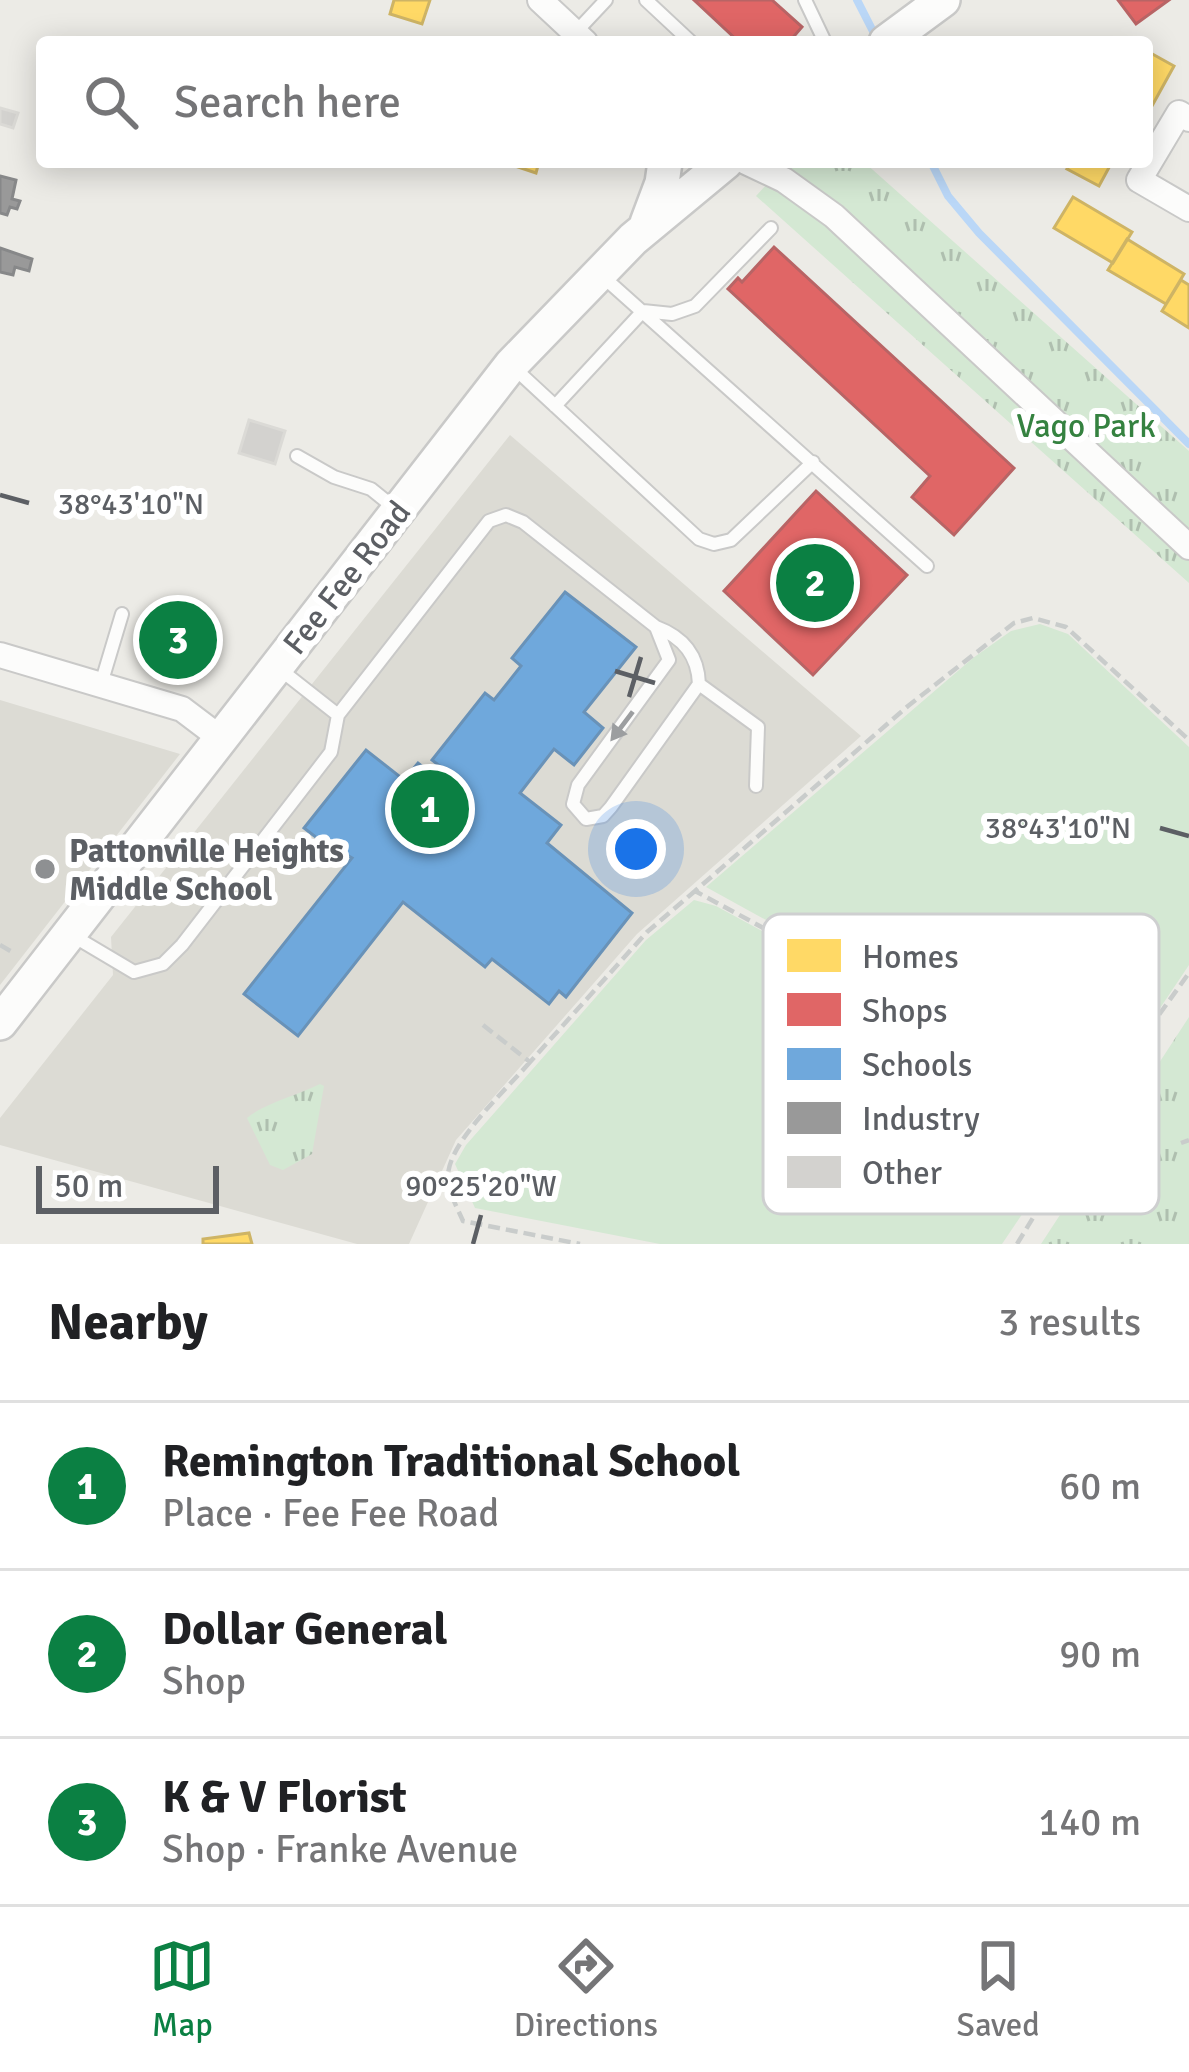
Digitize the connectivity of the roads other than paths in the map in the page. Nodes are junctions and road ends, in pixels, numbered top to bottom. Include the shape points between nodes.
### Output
1 (540, 0) edge
2 (607, 0) edge
3 (646, 0) edge
4 (805, 0) edge
5 (931, 9) edge
6 (578, 36) edge
7 (581, 36) edge
8 (685, 36) edge
9 (823, 36) edge
10 (894, 36) edge
11 (1189, 118) edge
12 (1153, 156) edge
13 (663, 168) edge
14 (718, 168) edge
15 (759, 168) edge
16 (1146, 168) edge
17 (1189, 208) edge
18 (771, 228) dead end
19 (644, 230) junction
20 (599, 273) junction
21 (643, 311) junction
22 (511, 365) junction
23 (555, 406) junction
24 (297, 456) dead end
25 (813, 462) junction
26 (398, 510) junction
27 (1189, 547) edge
28 (927, 566) dead end
29 (122, 614) dead end
30 (656, 627) junction
31 (0, 655) edge
32 (276, 667) junction
33 (101, 684) junction
34 (699, 684) junction
35 (338, 715) junction
36 (219, 737) junction
37 (756, 786) dead end
38 (69, 934) junction
39 (0, 1023) edge

1 - 6 street
2 - 7 lane
3 - 8 lane
4 - 9 lane
5 - 10 street
11 - 12 street via 1179,112
13 - 19 street
14 - 19 street, Fee Fee Road
15 - 27 street via 834,216
16 - 17 street via 1139,180
18 - 21 lane via 695,306
19 - 20 street, Fee Fee Road
20 - 21 lane
20 - 22 street, Fee Fee Road
21 - 23 lane
21 - 25 lane
22 - 23 lane
22 - 26 street, Fee Fee Road
23 - 25 lane via 714,544 730,540
24 - 26 lane
25 - 28 lane
26 - 32 street, Fee Fee Road
29 - 33 lane
30 - 34 lane via 687,647
30 -> 34 lane via 667,666 578,785 573,804 580,816 594,820 611,807
30 - 35 lane via 506,515 489,521
31 - 33 street
32 - 35 lane
32 - 36 street, Fee Fee Road
33 - 36 street via 182,709
34 - 37 lane via 758,727
35 - 38 lane via 331,752 163,964 134,971
36 - 38 street, Fee Fee Road
38 - 39 street, Fee Fee Road

